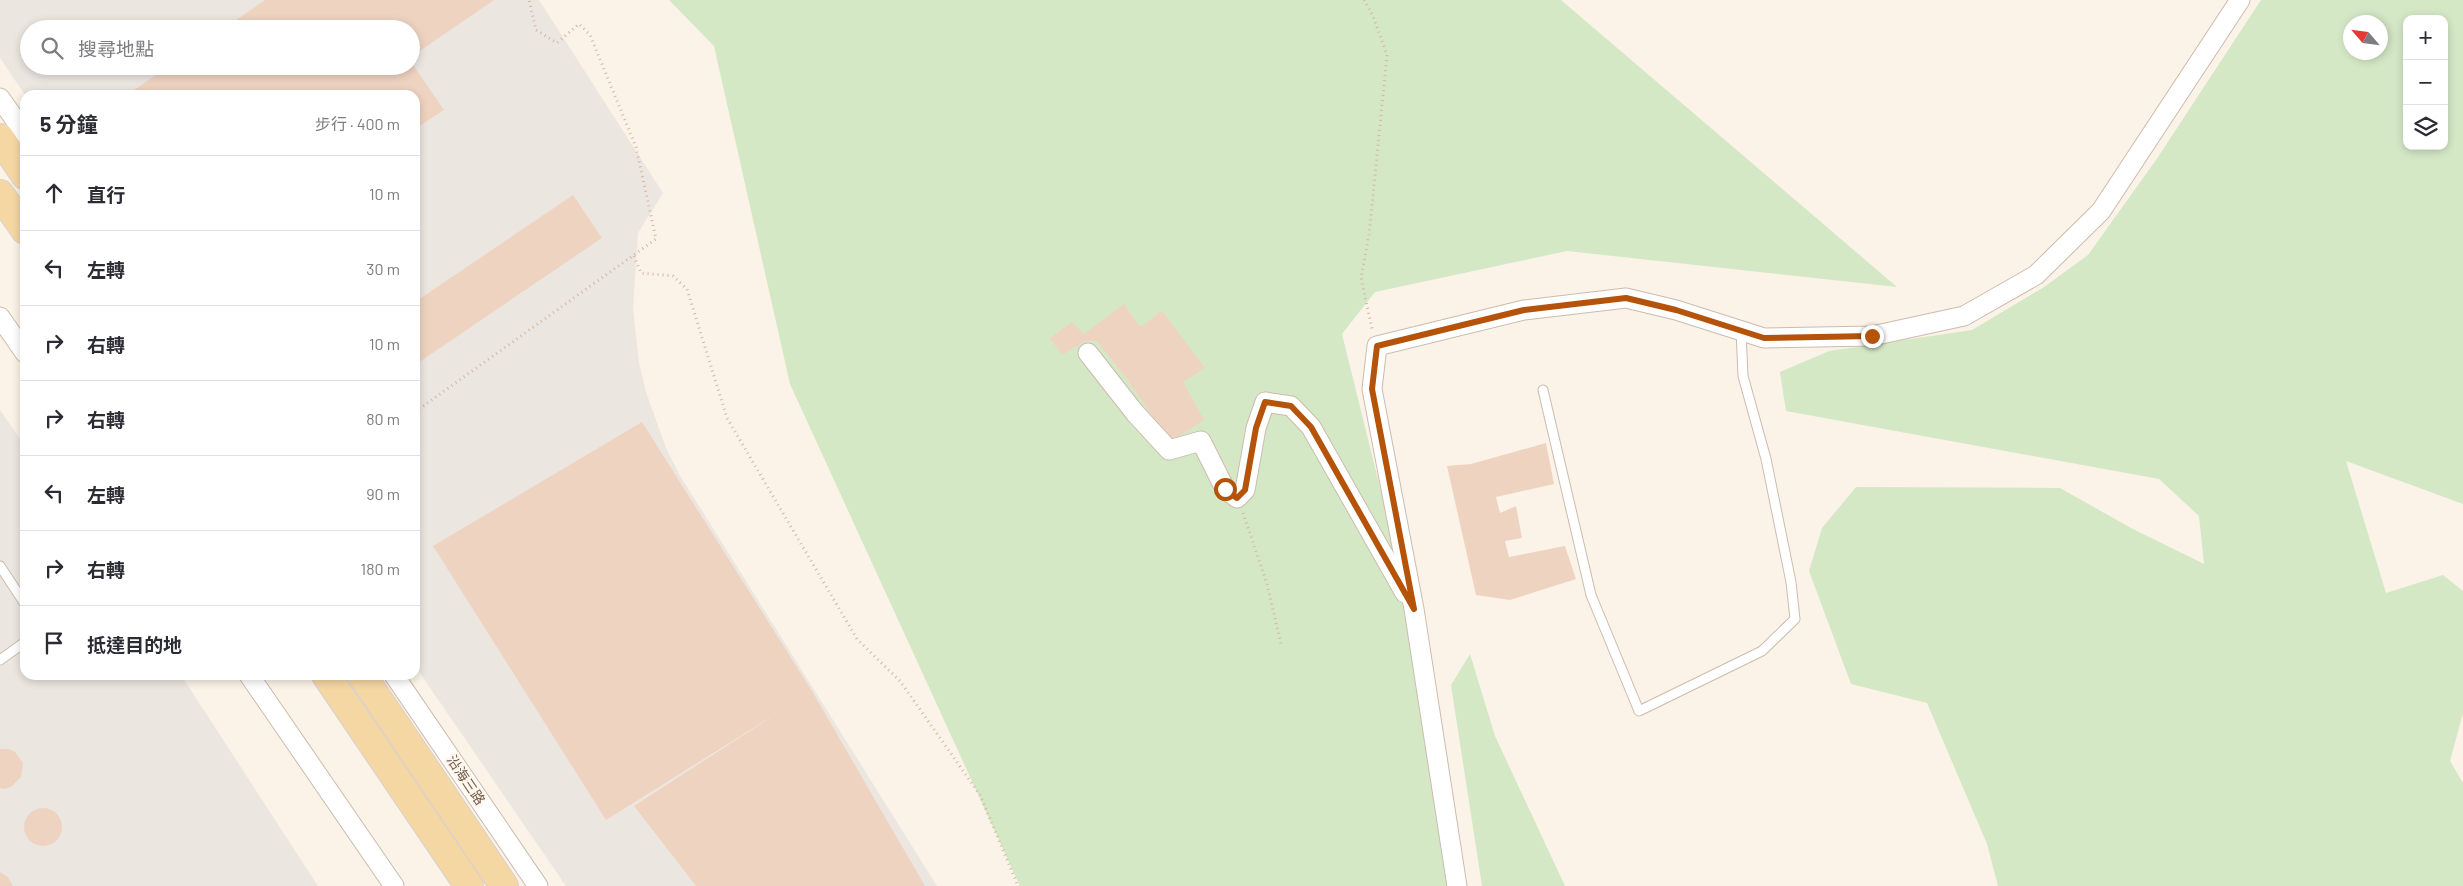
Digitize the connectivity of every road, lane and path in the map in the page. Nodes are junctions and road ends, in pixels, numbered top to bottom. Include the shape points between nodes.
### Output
1 (528, 0) edge
2 (1364, 0) edge
3 (2240, 0) edge
4 (0, 98) edge
5 (20, 127) edge
6 (0, 138) edge
7 (20, 168) edge
8 (0, 194) edge
9 (20, 223) edge
10 (634, 256) junction
11 (0, 317) edge
12 (1740, 331) junction
13 (20, 346) edge
14 (1377, 346) junction
15 (1088, 353) dead end
16 (1543, 390) dead end
17 (420, 408) edge
18 (1237, 498) junction
19 (0, 566) edge
20 (20, 596) edge
21 (1414, 609) junction
22 (1281, 644) dead end
23 (20, 646) edge
24 (0, 660) edge
25 (253, 680) edge
26 (329, 680) edge
27 (365, 680) edge
28 (397, 680) edge
29 (271, 706) junction
30 (394, 886) edge
31 (409, 886) edge
32 (469, 886) edge
33 (504, 886) edge
34 (538, 886) edge
35 (1018, 886) edge
36 (1457, 886) edge

1 - 10 path via 536,30 557,44 578,24 590,35 636,147 656,239
2 - 14 path via 1374,16 1387,55 1370,235 1361,278
3 - 12 street via 2101,211 2036,275 1964,316 1872,336 1764,338
4 - 5 street
6 - 7 main road
8 - 9 main road
10 - 17 path
10 - 35 path via 641,273 673,276 687,289 727,418 857,639 900,681 980,795
11 - 13 street
12 - 14 street via 1626,298 1524,310
12 - 16 lane via 1743,376 1766,459 1791,582 1795,619 1762,651 1639,712 1591,595
14 - 21 street via 1372,389
15 - 18 street via 1134,413 1169,450 1201,441 1225,489
18 - 21 street via 1245,490 1256,428 1265,402 1291,406 1311,427
18 - 22 path via 1267,584
19 - 20 lane
21 - 36 street
23 - 24 lane
25 - 29 street
26 - 32 main road
27 - 33 main road, 沿海三路
28 - 34 street, 沿海三路
29 - 30 street
29 - 31 street via 295,721

